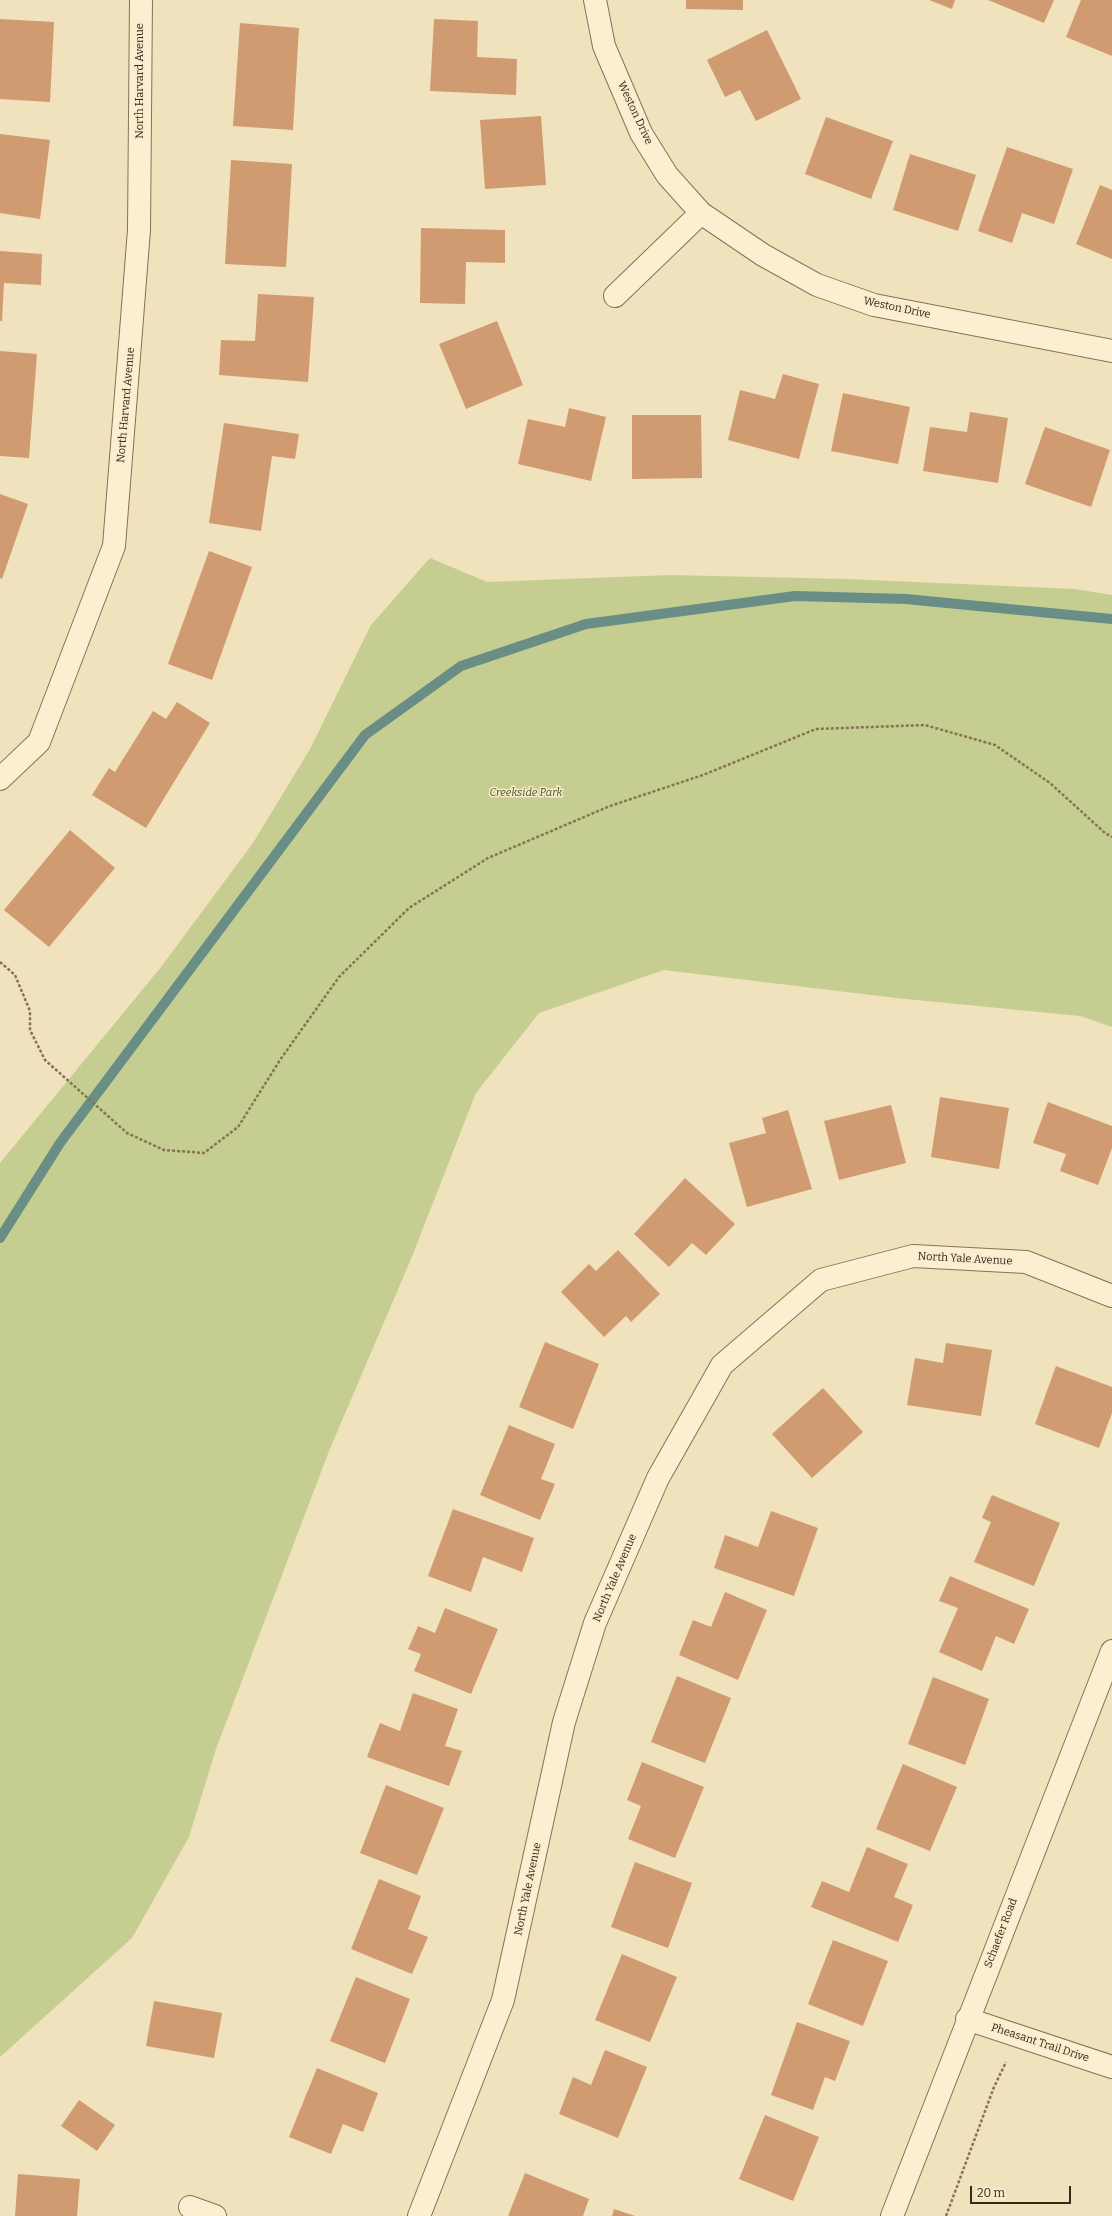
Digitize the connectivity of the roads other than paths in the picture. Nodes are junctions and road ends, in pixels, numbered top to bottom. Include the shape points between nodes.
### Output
1 (141, 0) edge
2 (595, 0) edge
3 (701, 213) junction
4 (615, 296) dead end
5 (1112, 351) edge
6 (0, 779) edge
7 (1112, 1296) edge
8 (1112, 1651) edge
9 (967, 2019) junction
10 (1112, 2067) edge
11 (190, 2207) dead end
12 (215, 2216) edge
13 (419, 2216) edge
14 (892, 2216) edge

1 - 6 street, North Harvard Avenue via 139,230 114,546 39,742
2 - 3 street, Weston Drive via 604,46 641,133 667,175
3 - 4 street
3 - 5 street, Weston Drive via 763,256 810,281 874,305
7 - 13 street, North Yale Avenue via 1026,1262 913,1256 821,1280 722,1365 658,1478 595,1623 564,1722 504,2000
8 - 9 street, Schaefer Road
9 - 10 street, Pheasant Trail Drive
9 - 14 street, Schaefer Road
11 - 12 street

